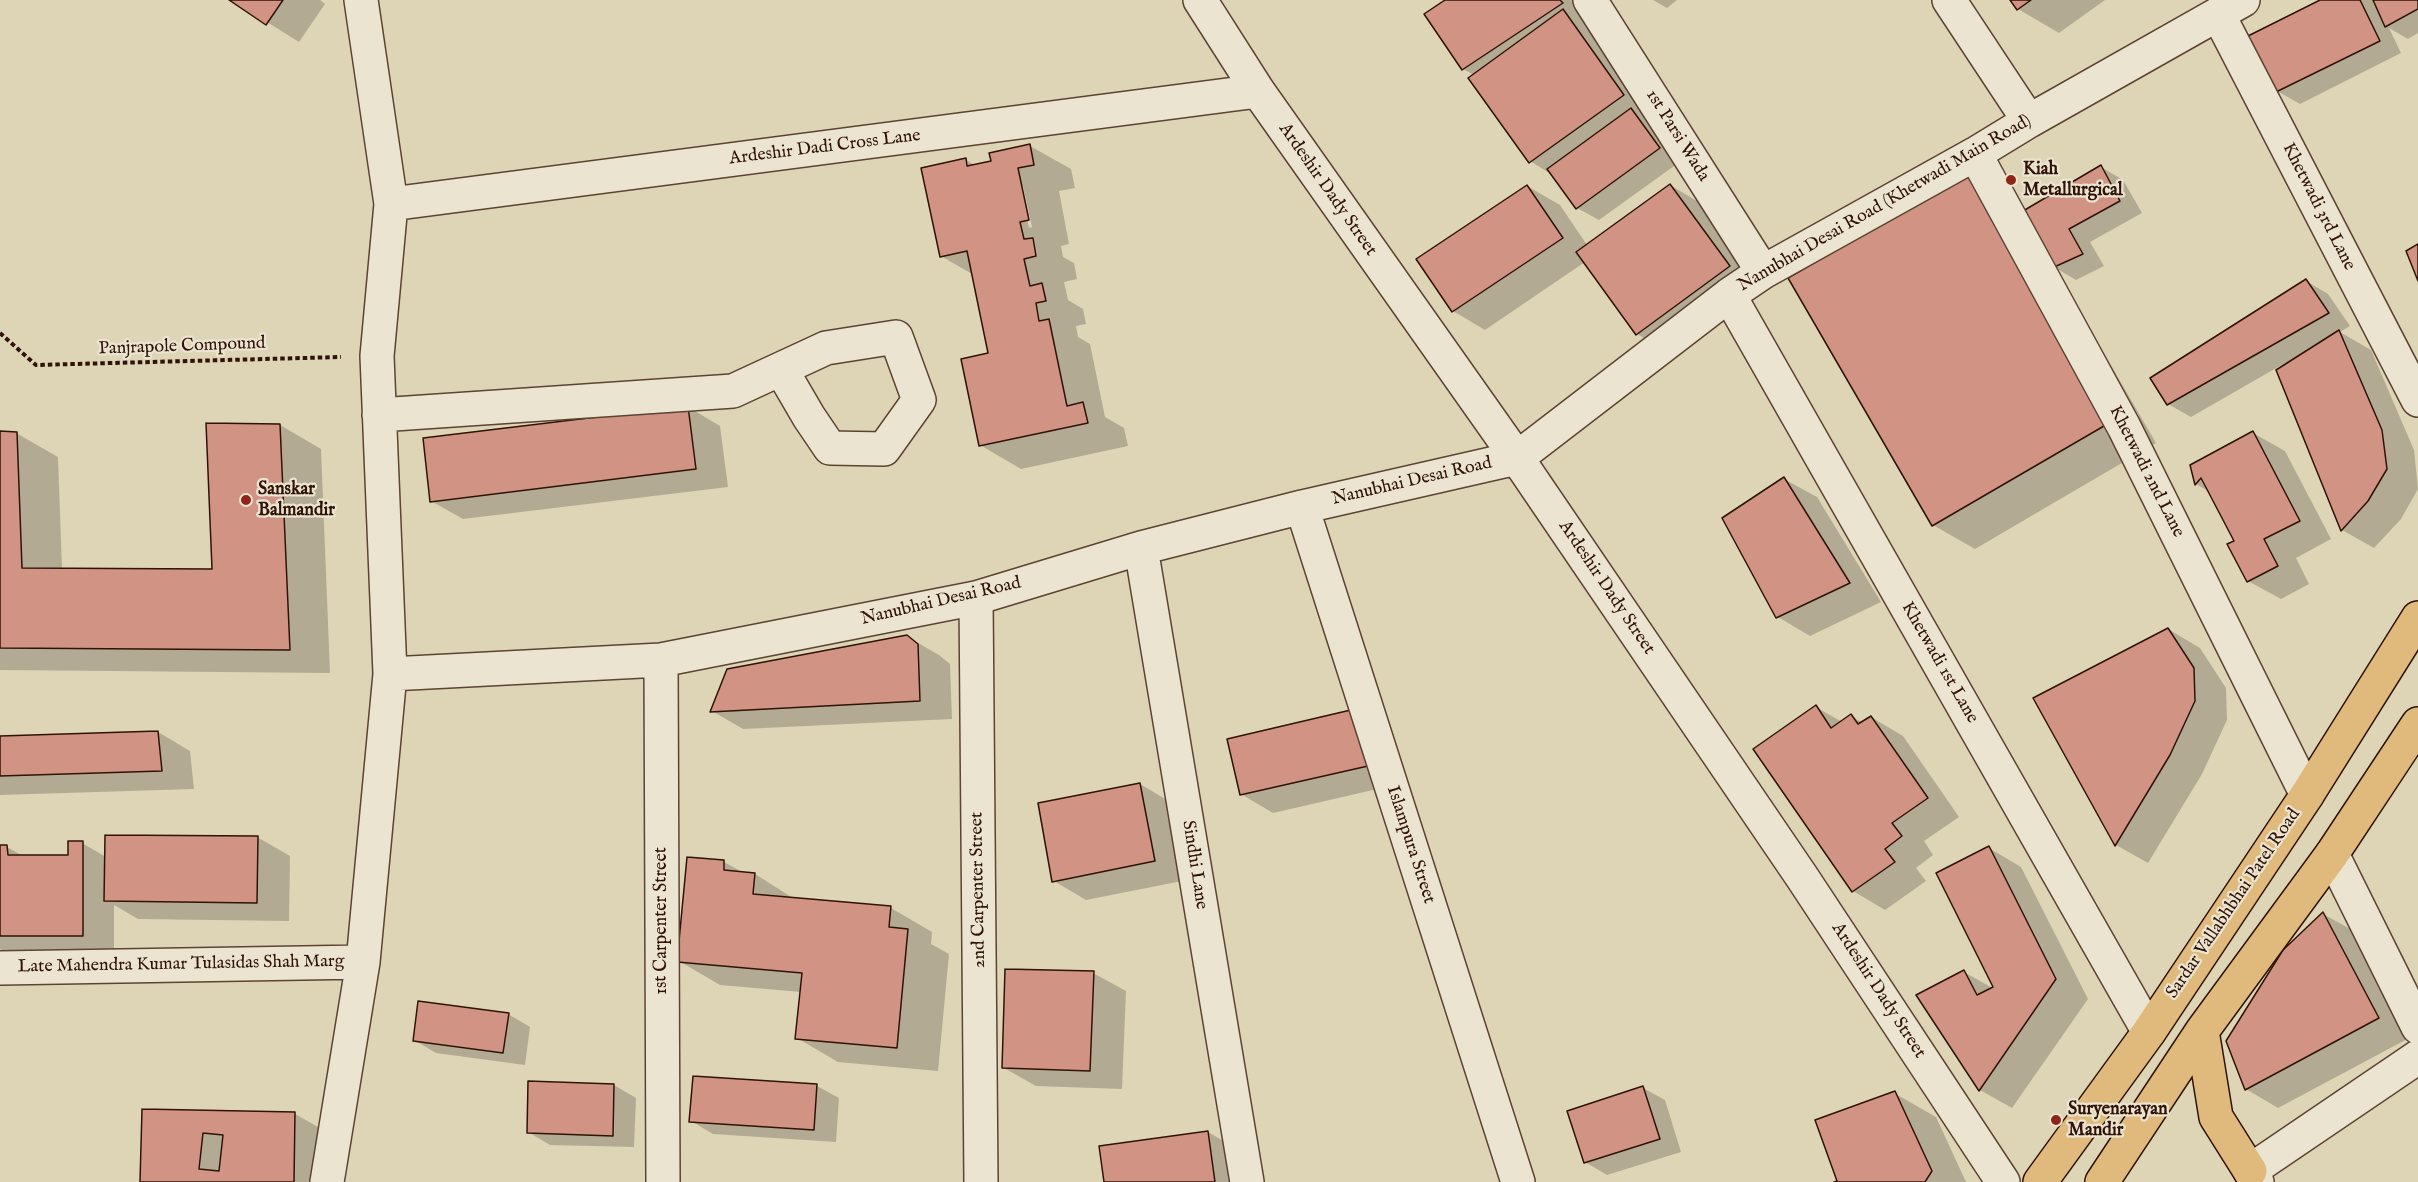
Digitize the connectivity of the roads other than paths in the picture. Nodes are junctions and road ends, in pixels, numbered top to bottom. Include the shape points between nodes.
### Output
1 (361, 0) edge
2 (1200, 0) edge
3 (1590, 0) edge
4 (1949, 0) edge
5 (2231, 7) edge
6 (1258, 91) junction
7 (2029, 121) junction
8 (1976, 154) junction
9 (391, 204) junction
10 (1763, 272) junction
11 (1729, 295) junction
12 (781, 369) dead end
13 (2418, 400) edge
14 (379, 415) junction
15 (1517, 458) junction
16 (1302, 507) junction
17 (1141, 548) junction
18 (976, 598) junction
19 (2418, 618) edge
20 (661, 660) junction
21 (390, 674) junction
22 (2418, 724) edge
23 (2307, 795) junction
24 (2332, 854) junction
25 (363, 962) junction
26 (0, 968) edge
27 (2418, 1027) edge
28 (2202, 1030) junction
29 (2150, 1032) junction
30 (2418, 1057) edge
31 (2253, 1176) edge
32 (327, 1182) edge
33 (663, 1182) edge
34 (981, 1182) edge
35 (1246, 1182) edge
36 (1518, 1182) edge
37 (2003, 1182) edge
38 (2040, 1182) edge
39 (2102, 1182) edge

1 - 9 street
2 - 6 street, Ardeshir Dady Street
3 - 10 street, 1st Parsi Wada
4 - 7 street
5 - 7 street, Nanubhai Desai Road (Khetwadi Main Road)
5 - 13 street, Khetwadi 3rd Lane
6 - 9 street, Ardeshir Dadi Cross Lane
6 - 15 street, Ardeshir Dady Street
7 - 8 street, Nanubhai Desai Road (Khetwadi Main Road)
8 - 10 street, Nanubhai Desai Road (Khetwadi Main Road)
8 - 23 street, Khetwadi 2nd Lane via 2124,427
9 - 14 street via 377,356
10 - 11 street, Nanubhai Desai Road (Khetwadi Main Road)
11 - 15 street, Nanubhai Desai Road (Khetwadi Main Road)
11 - 29 street, Khetwadi 1st Lane
12 - 14 street via 733,391
14 - 21 street
15 - 16 street, Nanubhai Desai Road
15 - 37 street, Ardeshir Dady Street via 1802,877
16 - 17 street, Nanubhai Desai Road
16 - 36 street, Islampura Street
17 - 18 street, Nanubhai Desai Road
17 - 35 street, Sindhi Lane
18 - 20 street, Nanubhai Desai Road
18 - 34 street, 2nd Carpenter Street
19 - 23 main road, Sardar Vallabhbhai Patel Road
20 - 21 street, Nanubhai Desai Road
20 - 33 street, 1st Carpenter Street
21 - 25 street
22 - 24 main road
23 - 29 main road, Sardar Vallabhbhai Patel Road
24 - 27 street
24 - 28 main road
25 - 26 street, Late Mahendra Kumar Tulasidas Shah Marg
25 - 32 street
28 - 31 main road via 2216,1118
28 - 39 main road
29 - 38 main road, Sardar Vallabhbhai Patel Road
30 - 31 street

